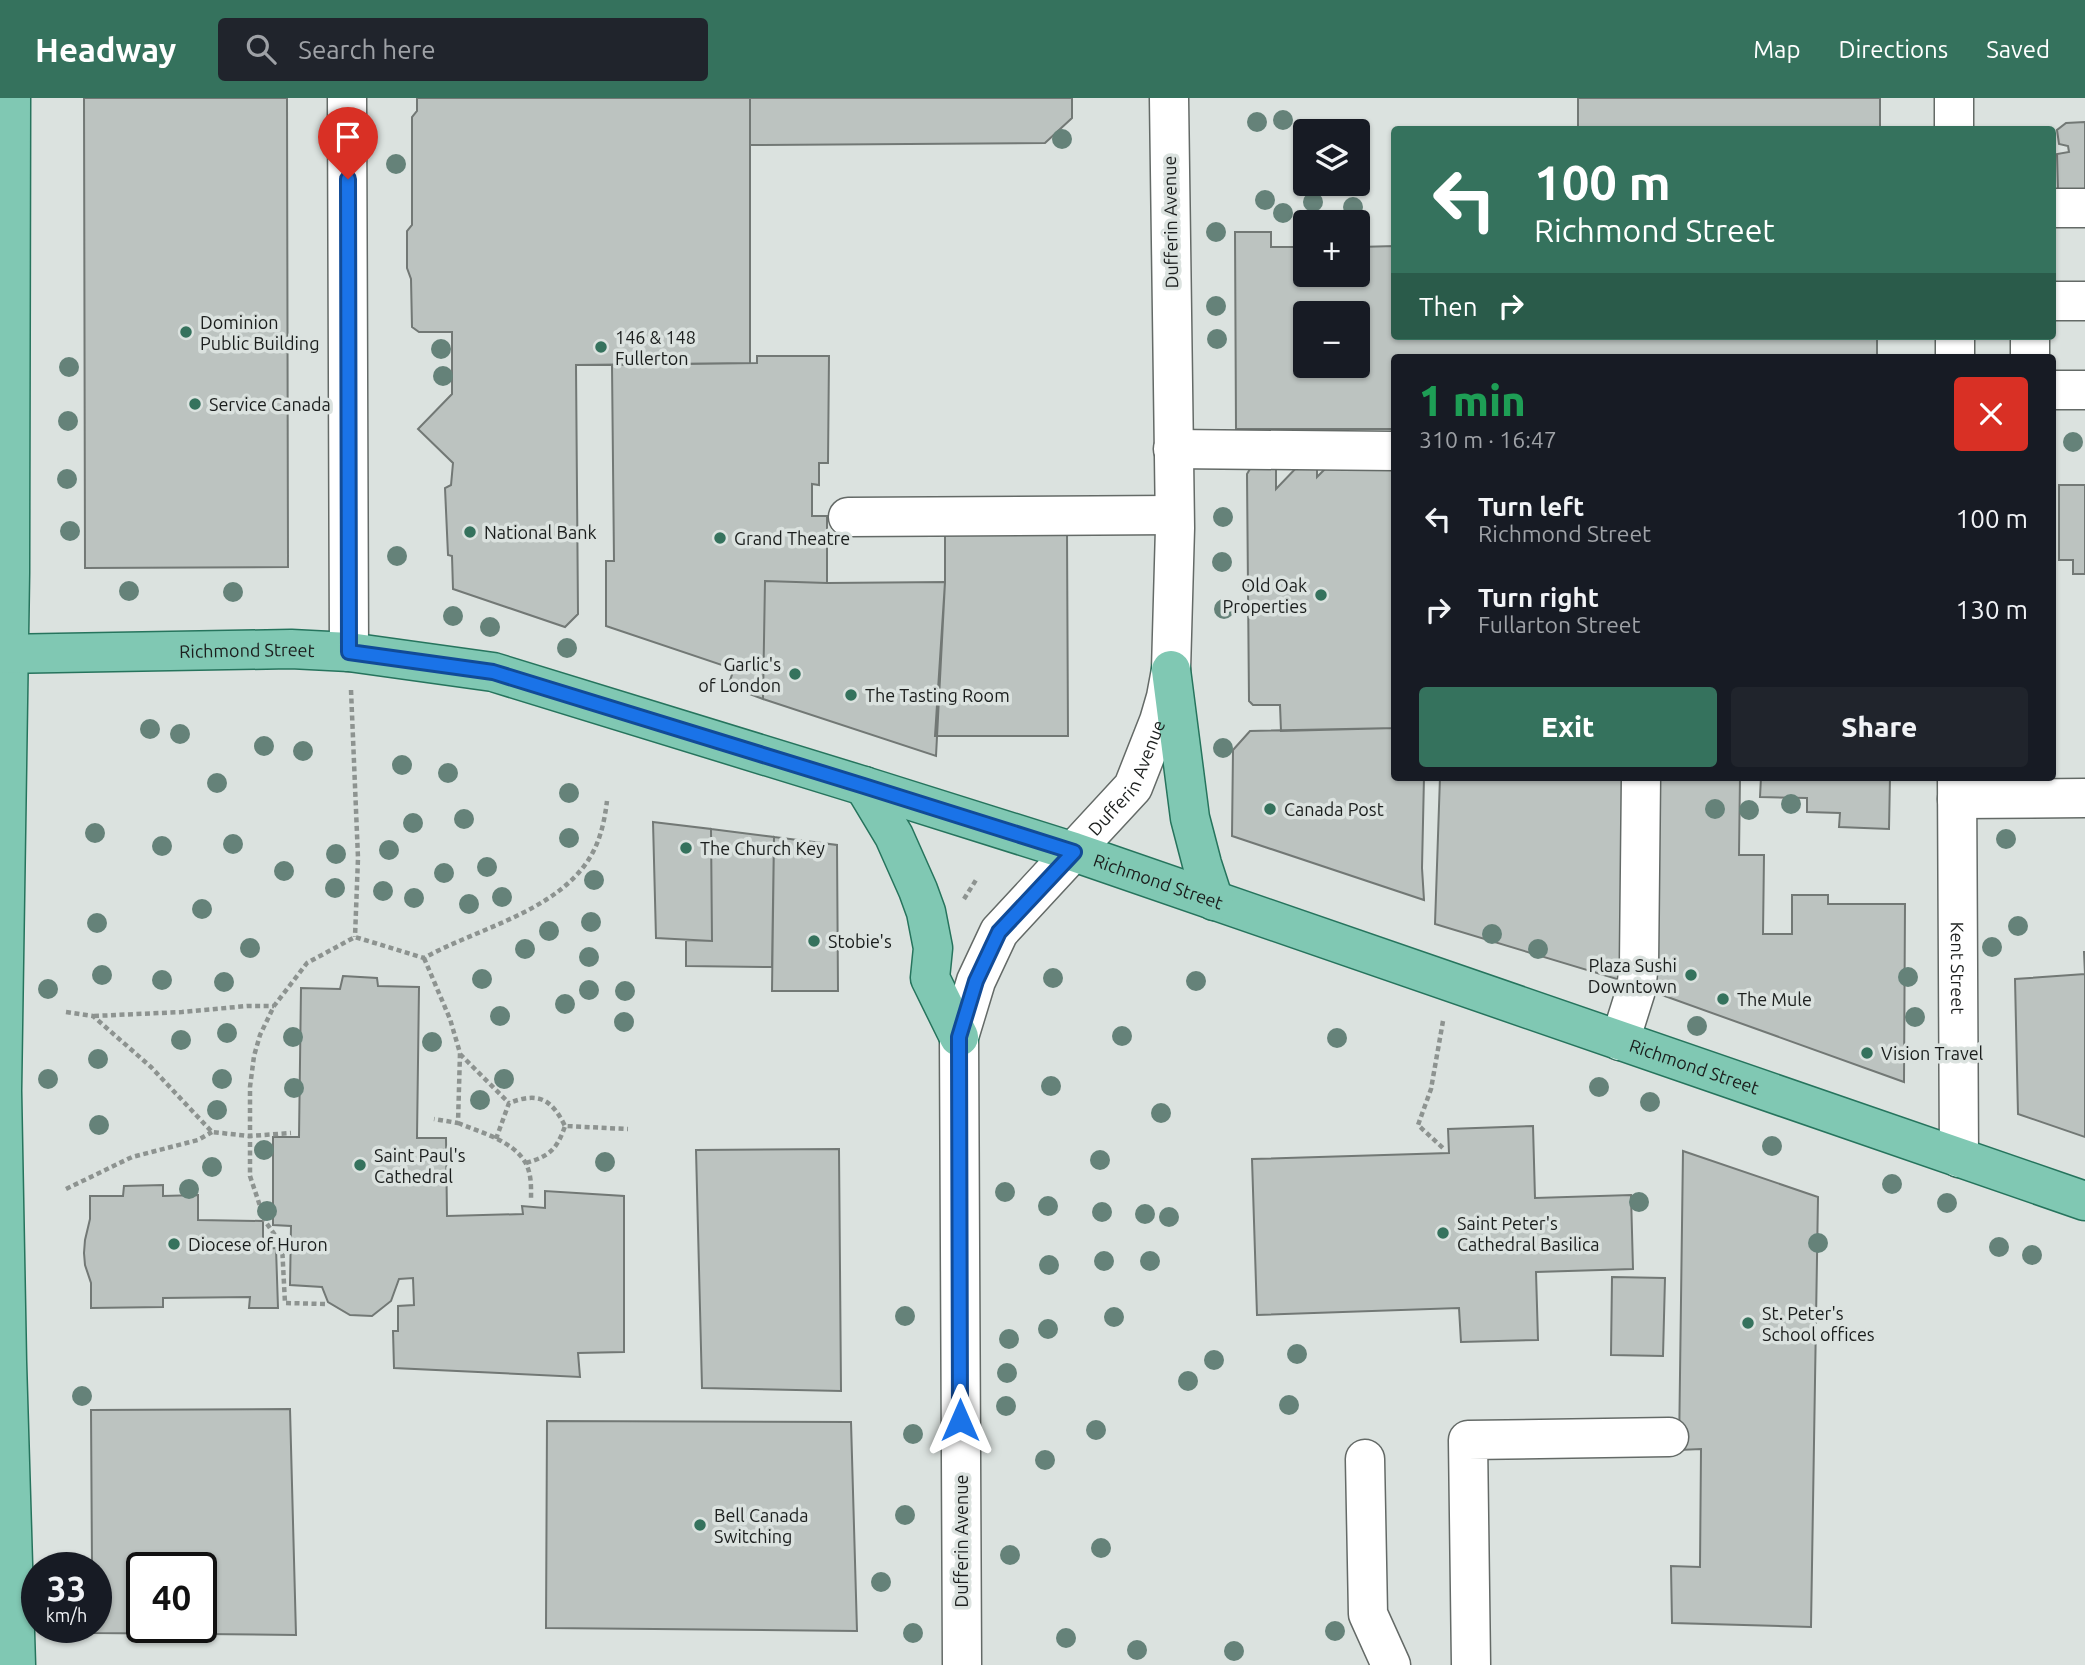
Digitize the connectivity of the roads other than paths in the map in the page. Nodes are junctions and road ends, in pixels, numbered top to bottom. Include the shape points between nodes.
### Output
1 (11, 98) edge
2 (347, 98) edge
3 (1168, 98) edge
4 (1954, 98) edge
5 (1954, 126) edge
6 (6, 204) edge
7 (2056, 208) edge
8 (2085, 208) edge
9 (2085, 301) edge
10 (2056, 302) edge
11 (6, 336) edge
12 (2056, 390) edge
13 (2085, 390) edge
14 (1173, 449) junction
15 (1391, 451) edge
16 (1174, 515) junction
17 (848, 517) dead end
18 (349, 652) junction
19 (5, 654) edge
20 (1171, 670) junction
21 (1641, 781) edge
22 (864, 786) junction
23 (1957, 788) edge
24 (2085, 797) edge
25 (1074, 852) junction
26 (3, 898) edge
27 (1214, 901) junction
28 (959, 1037) junction
29 (1620, 1041) junction
30 (1, 1091) edge
31 (1959, 1158) junction
32 (2085, 1201) edge
33 (1669, 1437) dead end
34 (1365, 1459) dead end
35 (16, 1665) edge
36 (962, 1665) edge
37 (1391, 1665) edge
38 (1471, 1665) edge

1 - 6 main road
2 - 18 street
3 - 14 street, Dufferin Avenue
4 - 5 street
6 - 11 main road
7 - 8 street
9 - 10 street
11 - 19 main road
12 - 13 street
14 - 15 street
14 - 16 street, Dufferin Avenue
16 - 17 street
16 - 20 street, Dufferin Avenue
18 - 19 main road, Richmond Street
18 - 22 main road, Richmond Street via 493,672
19 - 26 main road
20 - 25 street, Dufferin Avenue via 1159,722 1133,787
20 - 27 main road via 1190,818
21 - 29 street via 1639,964
22 - 25 main road, Richmond Street
22 - 28 main road via 894,836 918,890 933,948 930,978
23 - 24 street
23 - 31 street, Kent Street
25 - 27 main road, Richmond Street
25 - 28 street, Dufferin Avenue via 999,932 976,981
26 - 30 main road
27 - 29 main road, Richmond Street
28 - 36 street, Dufferin Avenue
29 - 31 main road, Richmond Street
30 - 35 main road
31 - 32 main road, Richmond Street
33 - 38 street via 1468,1440
34 - 37 street via 1368,1614

